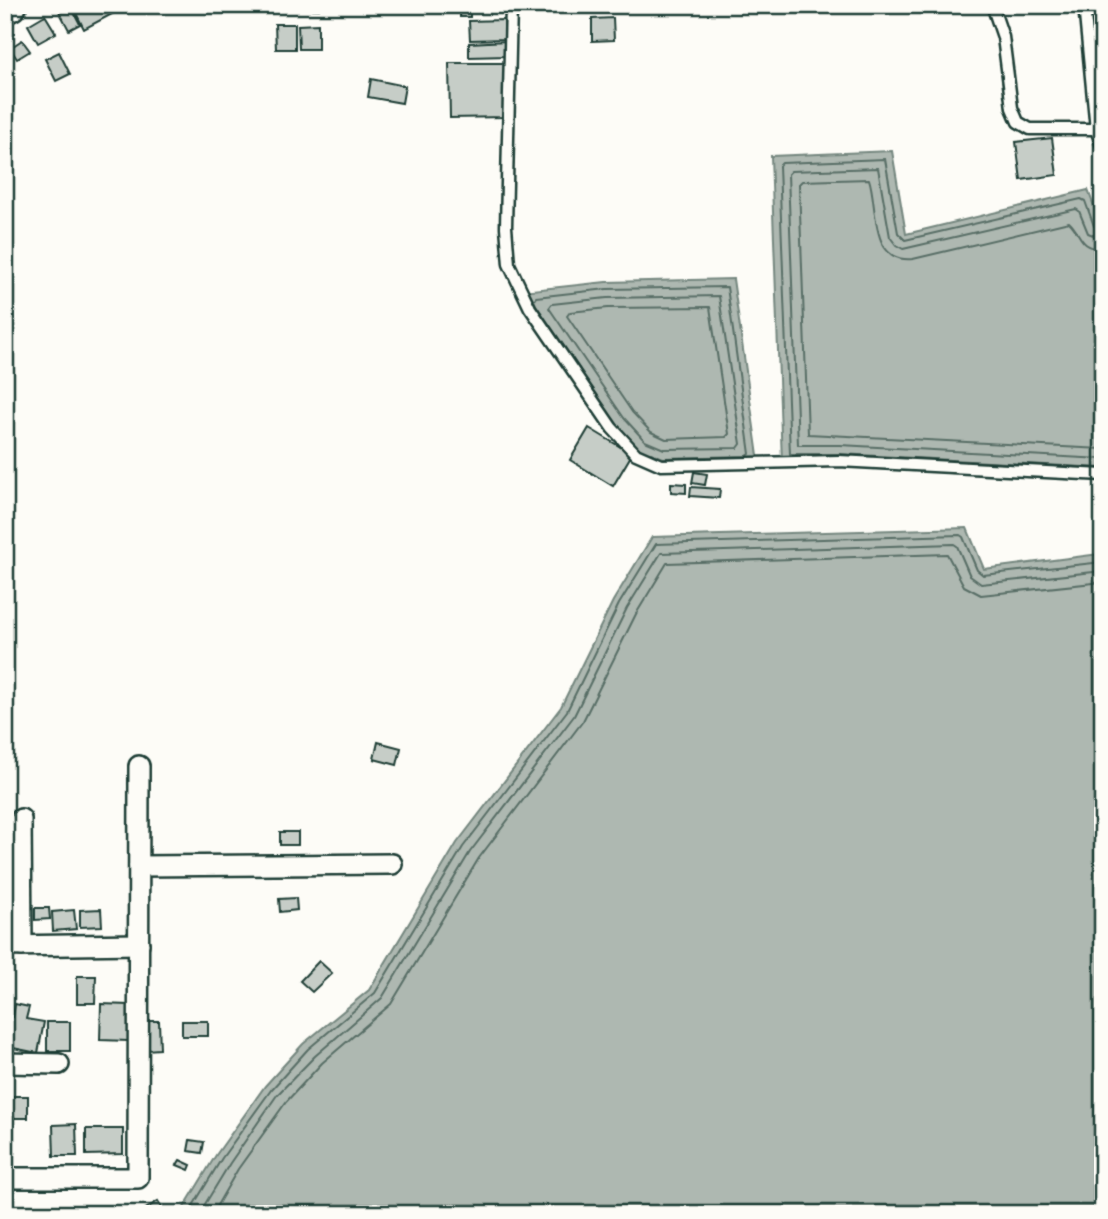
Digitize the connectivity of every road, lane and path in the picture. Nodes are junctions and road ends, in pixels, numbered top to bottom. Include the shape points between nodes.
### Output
1 (11, 5) edge
2 (511, 5) edge
3 (992, 5) edge
4 (1084, 5) edge
5 (5, 8) edge
6 (1096, 129) junction
7 (1103, 149) edge
8 (1103, 475) edge
9 (139, 766) dead end
10 (21, 819) dead end
11 (392, 864) dead end
12 (139, 866) junction
13 (139, 944) junction
14 (13, 946) edge
15 (5, 1063) edge
16 (60, 1063) dead end
17 (5, 1178) edge

1 - 5 main road
2 - 8 lane via 509,264 530,308 611,428 636,454 661,465 839,461
3 - 6 lane via 1003,37 1018,122 1030,130
4 - 6 lane
6 - 7 lane
9 - 12 street
10 - 14 street
11 - 12 street
12 - 13 street
13 - 14 street
13 - 17 street via 138,1178
15 - 16 street

